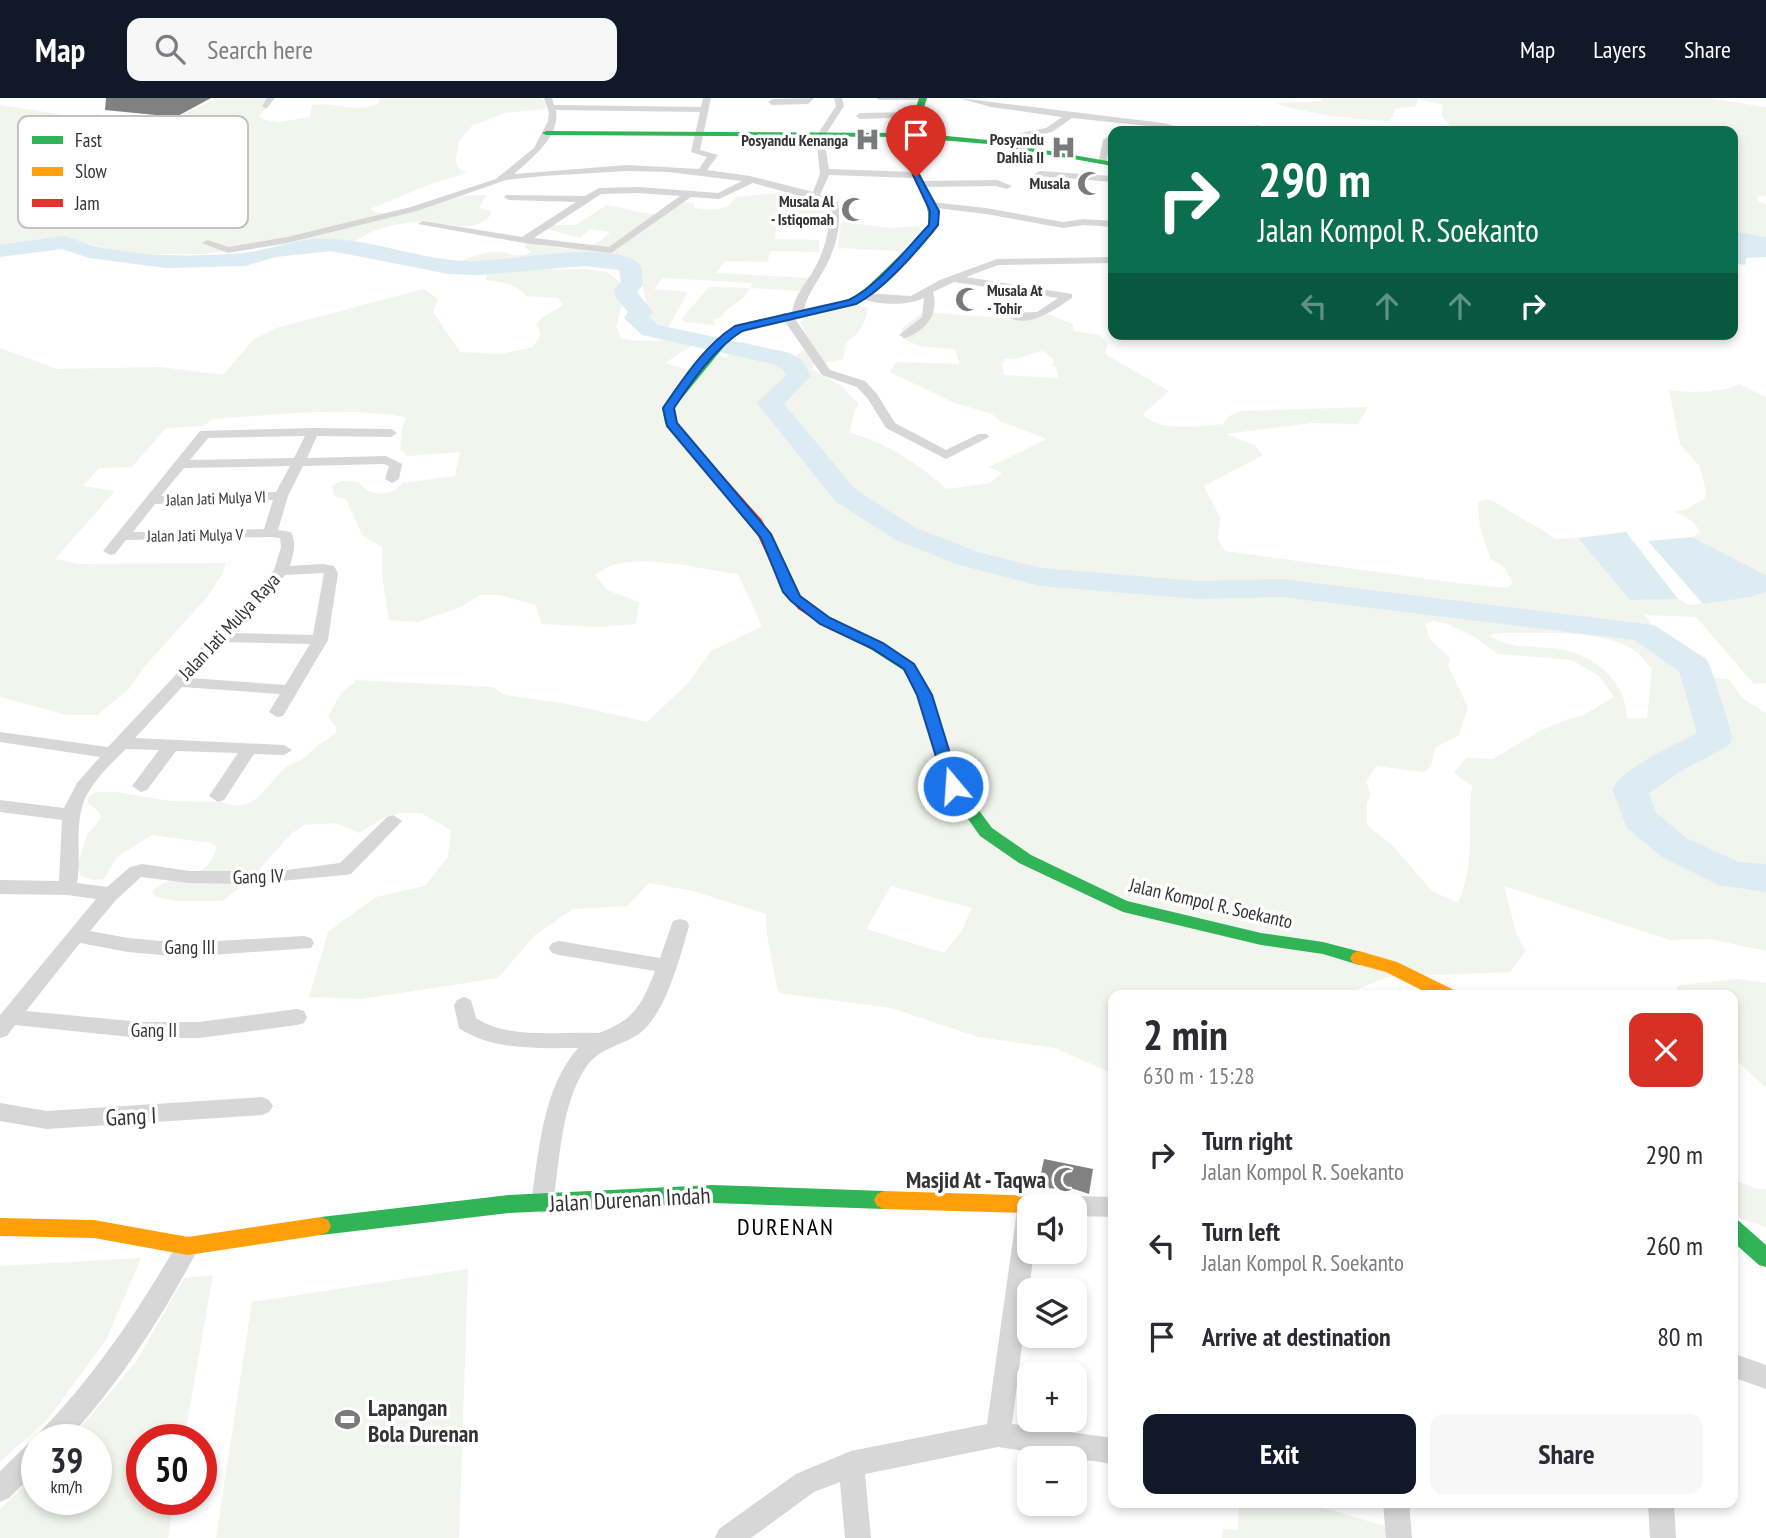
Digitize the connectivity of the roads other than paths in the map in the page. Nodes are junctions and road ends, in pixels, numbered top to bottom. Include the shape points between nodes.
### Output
1 (538, 98) edge
2 (707, 98) edge
3 (810, 98) edge
4 (838, 98) edge
5 (880, 98) edge
6 (917, 98) edge
7 (923, 98) edge
8 (963, 98) edge
9 (549, 100) edge
10 (772, 102) dead end
11 (704, 110) junction
12 (917, 115) junction
13 (860, 116) dead end
14 (1069, 116) junction
15 (1114, 119) junction
16 (1116, 126) edge
17 (1160, 126) edge
18 (546, 133) junction
19 (697, 134) junction
20 (822, 135) junction
21 (912, 135) junction
22 (1108, 138) edge
23 (990, 142) junction
24 (1107, 163) edge
25 (701, 172) junction
26 (827, 172) junction
27 (1040, 174) dead end
28 (500, 178) junction
29 (917, 179) junction
30 (1108, 179) edge
31 (751, 180) junction
32 (1007, 186) dead end
33 (689, 194) junction
34 (815, 196) junction
35 (509, 197) dead end
36 (585, 200) junction
37 (931, 205) junction
38 (423, 223) dead end
39 (1108, 224) edge
40 (524, 240) junction
41 (207, 243) dead end
42 (1108, 260) edge
43 (951, 279) junction
44 (928, 293) junction
45 (863, 296) junction
46 (792, 314) junction
47 (1012, 316) dead end
48 (905, 335) dead end
49 (313, 432) junction
50 (391, 433) dead end
51 (983, 437) dead end
52 (297, 462) junction
53 (180, 464) junction
54 (392, 479) dead end
55 (281, 496) junction
56 (151, 500) junction
57 (270, 533) junction
58 (121, 536) junction
59 (110, 551) dead end
60 (281, 571) junction
61 (220, 637) junction
62 (320, 640) junction
63 (177, 682) junction
64 (291, 690) junction
65 (277, 712) dead end
66 (0, 737) edge
67 (172, 744) junction
68 (117, 748) junction
69 (250, 748) junction
70 (284, 750) dead end
71 (141, 786) dead end
72 (218, 796) dead end
73 (0, 806) edge
74 (71, 815) junction
75 (393, 821) dead end
76 (0, 887) edge
77 (67, 888) junction
78 (111, 894) junction
79 (680, 926) dead end
80 (76, 935) junction
81 (304, 943) dead end
82 (559, 948) dead end
83 (667, 966) junction
84 (1438, 990) edge
85 (464, 1005) dead end
86 (297, 1017) dead end
87 (5, 1024) edge
88 (602, 1041) junction
89 (262, 1106) dead end
90 (0, 1112) edge
91 (542, 1203) junction
92 (1017, 1204) edge
93 (1087, 1206) edge
94 (1108, 1207) edge
95 (0, 1227) edge
96 (1738, 1232) edge
97 (188, 1246) junction
98 (1766, 1258) edge
99 (1021, 1264) edge
100 (1738, 1368) edge
101 (1766, 1377) edge
102 (67, 1424) edge
103 (998, 1434) junction
104 (1108, 1450) edge
105 (851, 1464) junction
106 (21, 1469) edge
107 (0, 1489) edge
108 (1396, 1508) edge
109 (1661, 1508) edge
110 (728, 1538) edge
111 (858, 1538) edge
112 (1399, 1538) edge
113 (1664, 1538) edge

1 - 9 street
2 - 11 street
3 - 10 street
4 - 20 street via 840,106
5 - 6 street
7 - 12 main road
8 - 14 street
9 - 11 street
9 - 18 street via 552,121
11 - 19 street
12 - 13 street
12 - 21 main road
14 - 15 street
14 - 23 street via 1049,130
15 - 16 street
15 - 17 street
18 - 19 main road
18 - 28 street via 538,149
19 - 20 main road
19 - 25 street via 695,152 713,154
20 - 21 main road
20 - 26 street
21 - 23 main road
21 - 29 main road via 908,148
22 - 24 street
23 - 24 main road
25 - 28 street via 615,166
25 - 31 street
26 - 29 street
26 - 34 street
27 - 30 street
28 - 41 street via 414,209 287,240 228,250
29 - 32 street
29 - 37 main road
31 - 33 street via 726,195
31 - 34 street
33 - 36 street via 613,190 599,191
33 - 40 street via 611,250
34 - 46 street via 834,203 832,230 819,270
35 - 36 street
36 - 40 street
37 - 39 street via 1063,225
37 - 45 main road, Jalan Kompol R. Soekanto via 935,218 931,230
38 - 40 street
42 - 43 street via 998,262
43 - 44 street
43 - 47 street via 1068,296 1040,315
44 - 45 street via 906,300
44 - 48 street via 932,306 927,319
45 - 46 main road, Jalan Kompol R. Soekanto via 839,306
46 - 51 street via 796,335 827,372 861,384 890,425 946,455
46 - 84 main road, Jalan Kompol R. Soekanto via 727,336 668,408 671,423 758,523 790,592 825,621 878,646 909,667 925,695 953,786 986,832 1054,875 1124,906 1261,939 1324,948 1391,967
49 - 50 street
49 - 52 street
49 - 53 street via 204,434
52 - 53 street
52 - 54 street via 391,461 396,464
52 - 55 street
53 - 56 street
55 - 56 street, Jalan Jati Mulya VI
55 - 57 street
56 - 58 street
57 - 58 street, Jalan Jati Mulya V
57 - 60 street, Jalan Jati Mulya Raya via 286,535 289,540
58 - 59 street
60 - 61 street, Jalan Jati Mulya Raya
60 - 62 street via 330,569
61 - 62 street
61 - 63 street, Jalan Jati Mulya Raya
62 - 64 street
63 - 64 street
63 - 68 street, Jalan Jati Mulya Raya
64 - 65 street
66 - 68 street
67 - 68 street
67 - 69 street
67 - 71 street
68 - 74 street, Jalan Jati Mulya Raya via 86,783
69 - 70 street
69 - 72 street
73 - 74 street
74 - 77 street
75 - 78 street, Gang IV via 345,869 234,878 137,871
76 - 77 street
77 - 78 street
78 - 80 street, Gang IV
79 - 83 street
80 - 81 street, Gang III via 183,950
80 - 87 street, Gang IV
82 - 83 street
83 - 88 street via 653,998 632,1028
85 - 88 street via 466,1022 475,1031
86 - 87 street, Gang II via 199,1030
88 - 91 street via 578,1063 565,1090
89 - 90 street, Gang I via 47,1120
91 - 92 main road, Jalan Durenan Indah via 712,1194
91 - 97 main road, Jalan Durenan Indah via 269,1231
93 - 94 street, Jalan Durenan Indah
95 - 97 main road via 94,1229
96 - 98 main road
97 - 102 street via 157,1302
99 - 103 street
100 - 101 street
103 - 104 street
103 - 105 street
105 - 110 street via 805,1483
105 - 111 street
106 - 107 street
108 - 112 street
109 - 113 street

